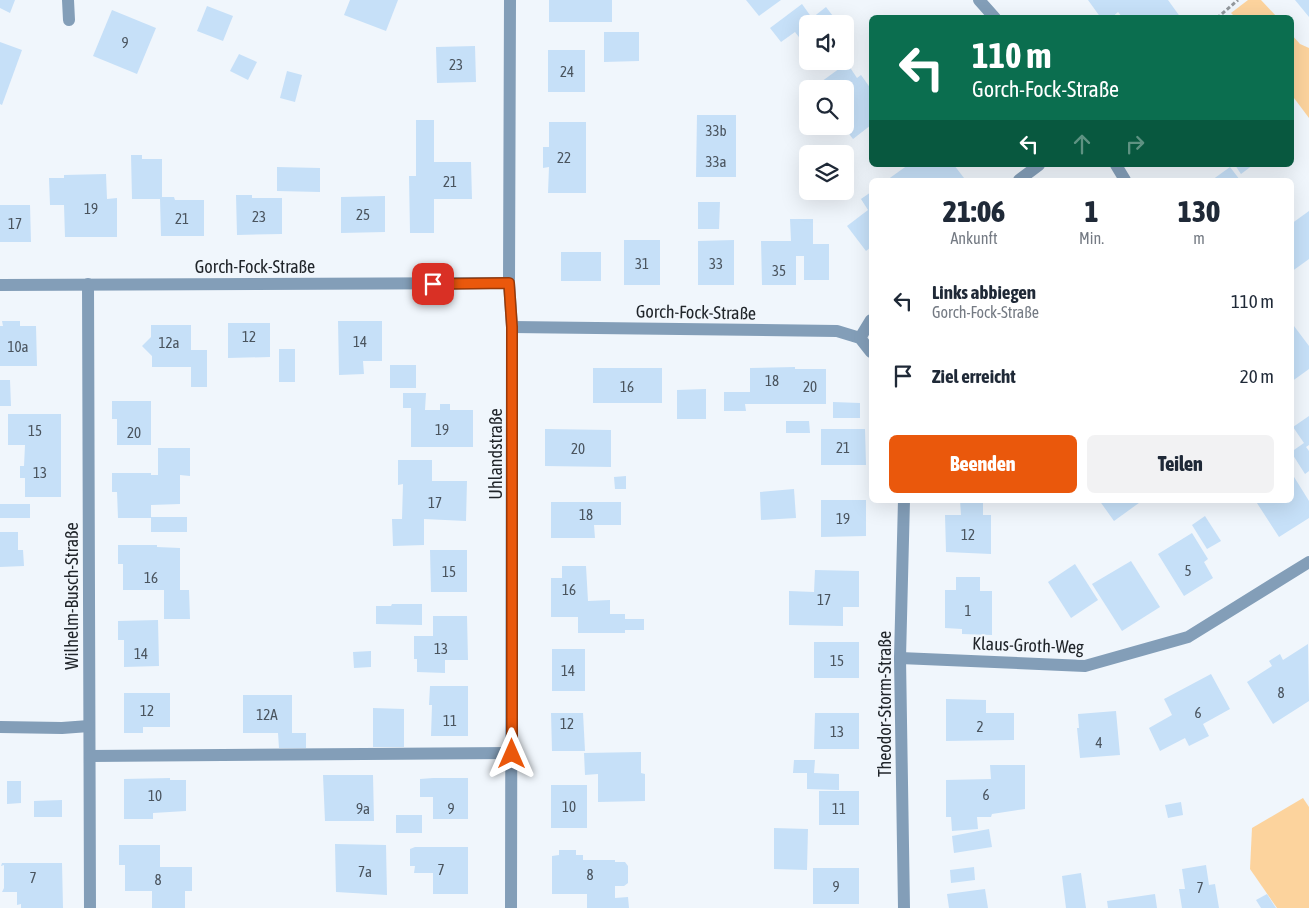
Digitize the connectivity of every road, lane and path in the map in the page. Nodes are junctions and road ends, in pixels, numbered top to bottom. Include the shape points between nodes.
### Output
1 (68, 0) edge
2 (510, 0) edge
3 (979, 0) edge
4 (1238, 0) edge
5 (992, 15) edge
6 (1220, 15) edge
7 (69, 20) dead end
8 (1036, 167) edge
9 (1117, 167) edge
10 (1022, 178) edge
11 (1124, 178) edge
12 (509, 283) junction
13 (88, 284) junction
14 (0, 285) edge
15 (869, 323) edge
16 (512, 327) junction
17 (860, 338) junction
18 (869, 349) edge
19 (904, 503) edge
20 (1309, 562) edge
21 (900, 658) junction
22 (89, 726) junction
23 (0, 727) edge
24 (512, 754) junction
25 (90, 756) junction
26 (90, 908) edge
27 (511, 908) edge
28 (904, 908) edge

1 - 7 street
2 - 12 street, Uhlandstraße
3 - 5 street
4 - 6 path
8 - 10 street
9 - 11 street
12 - 13 street, Gorch-Fock-Straße
12 - 16 street, Uhlandstraße
13 - 14 street, Gorch-Fock-Straße
13 - 22 street, Wilhelm-Busch-Straße
15 - 17 street
16 - 17 street, Gorch-Fock-Straße via 837,331
16 - 24 street, Uhlandstraße
17 - 18 street
19 - 21 street, Theodor-Storm-Straße
20 - 21 street, Klaus-Groth-Weg via 1188,637 1086,666
21 - 28 street, Theodor-Storm-Straße
22 - 23 street
22 - 25 street, Wilhelm-Busch-Straße
24 - 25 street
24 - 27 street, Uhlandstraße
25 - 26 street, Wilhelm-Busch-Straße

